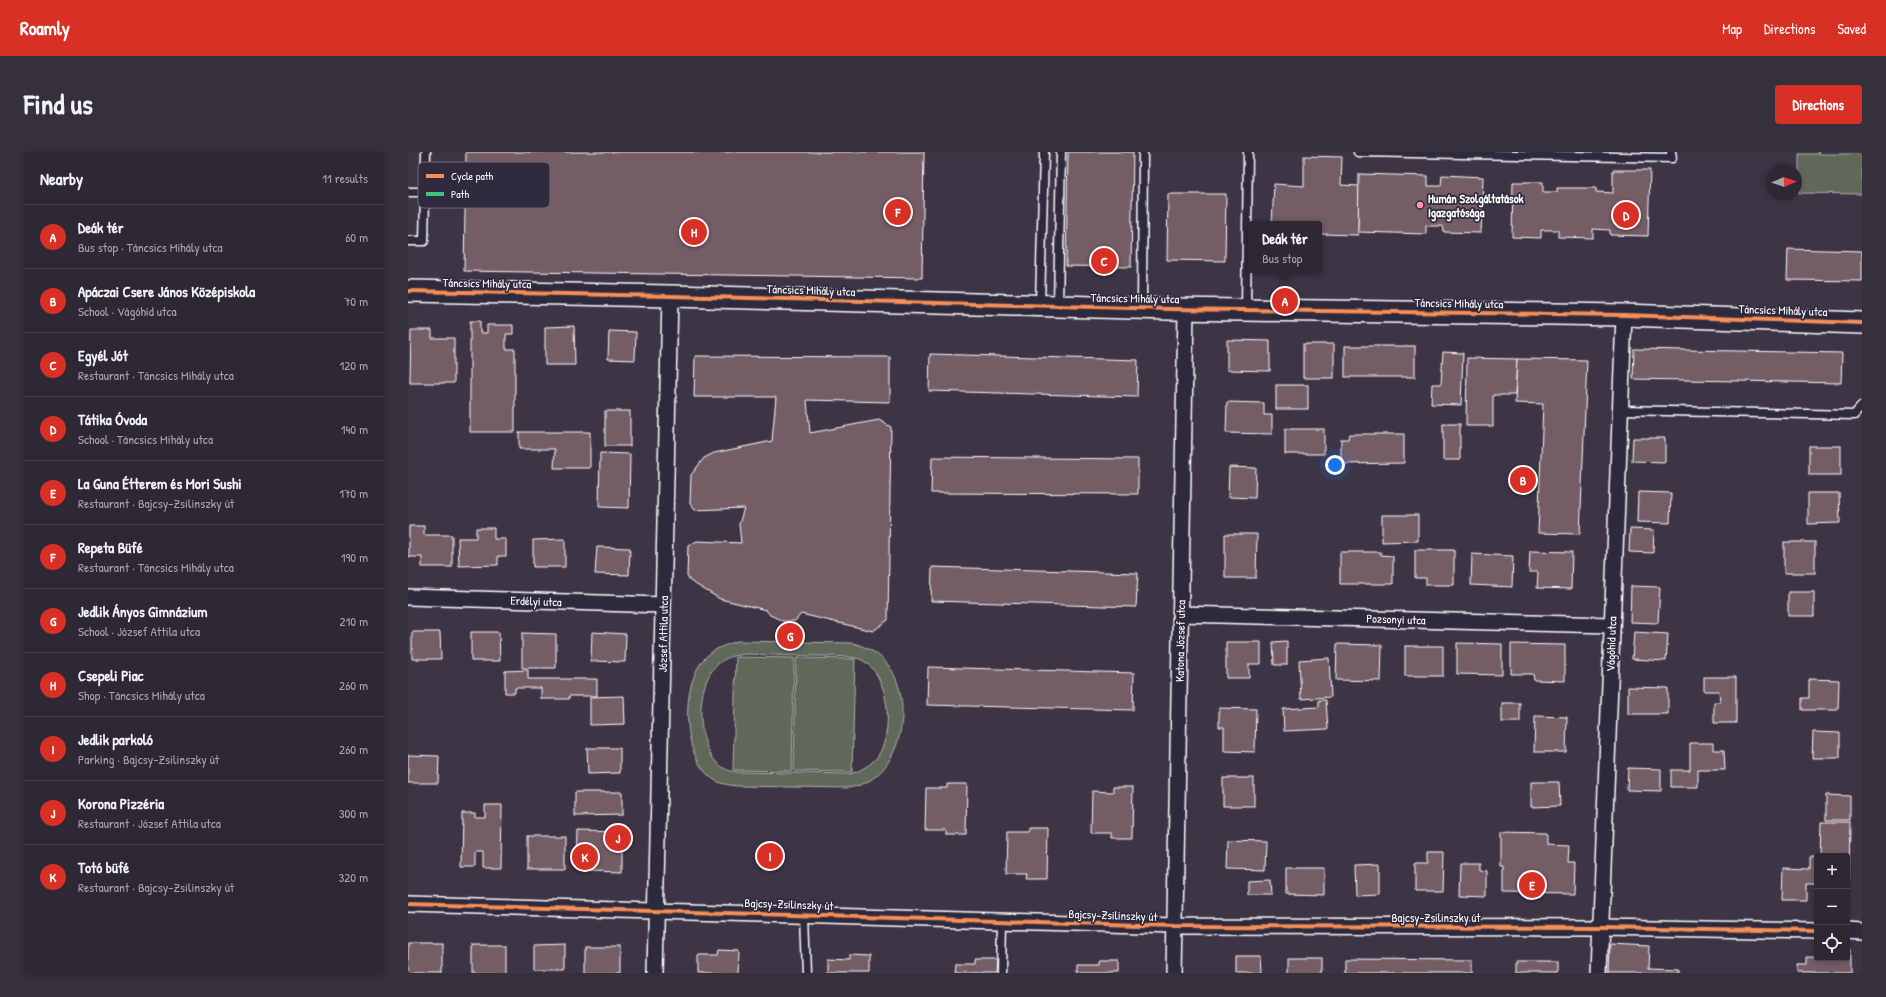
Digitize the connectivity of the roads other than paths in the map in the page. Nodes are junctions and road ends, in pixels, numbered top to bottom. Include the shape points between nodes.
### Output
1 (1044, 152) edge
2 (1061, 152) edge
3 (1143, 152) edge
4 (1248, 152) edge
5 (1358, 152) edge
6 (1672, 152) edge
7 (425, 208) edge
8 (408, 240) edge
9 (408, 291) edge
10 (670, 296) junction
11 (1049, 306) junction
12 (1143, 308) junction
13 (1186, 309) junction
14 (1246, 310) junction
15 (1624, 314) junction
16 (1862, 323) edge
17 (1862, 406) edge
18 (1621, 410) junction
19 (408, 597) edge
20 (663, 605) junction
21 (1180, 614) junction
22 (1612, 625) junction
23 (408, 904) edge
24 (656, 910) junction
25 (804, 915) junction
26 (1002, 921) junction
27 (1174, 926) junction
28 (1602, 927) junction
29 (1814, 931) edge
30 (1850, 932) edge
31 (1862, 932) edge
32 (655, 973) edge
33 (806, 973) edge
34 (1001, 973) edge
35 (1174, 973) edge
36 (1599, 973) edge

1 - 11 lane
2 - 11 lane
3 - 12 lane
4 - 14 lane
5 - 6 lane via 1672,158
7 - 8 lane via 424,241
9 - 10 street, Táncsics Mihály utca
10 - 11 street, Táncsics Mihály utca
10 - 20 street, József Attila utca
11 - 12 street, Táncsics Mihály utca
12 - 13 street, Táncsics Mihály utca
13 - 14 street, Táncsics Mihály utca
13 - 21 street, Katona József utca
14 - 15 street, Táncsics Mihály utca
15 - 16 street, Táncsics Mihály utca
15 - 18 street, Vágóhíd utca
17 - 18 lane via 1854,415
18 - 22 street, Vágóhíd utca
19 - 20 street, Erdélyi utca
20 - 24 street, József Attila utca
21 - 22 street, Pozsonyi utca
21 - 27 street, Katona József utca
22 - 28 street, Vágóhíd utca
23 - 24 street, Bajcsy-Zsilinszky út
24 - 25 street, Bajcsy-Zsilinszky út
24 - 32 street, József Attila utca
25 - 26 street, Bajcsy-Zsilinszky út
25 - 33 lane
26 - 27 street, Bajcsy-Zsilinszky út
26 - 34 lane
27 - 28 street, Bajcsy-Zsilinszky út
27 - 35 street, Katona József utca
28 - 29 street, Bajcsy-Zsilinszky út
28 - 36 street, Vágóhíd utca
30 - 31 street

